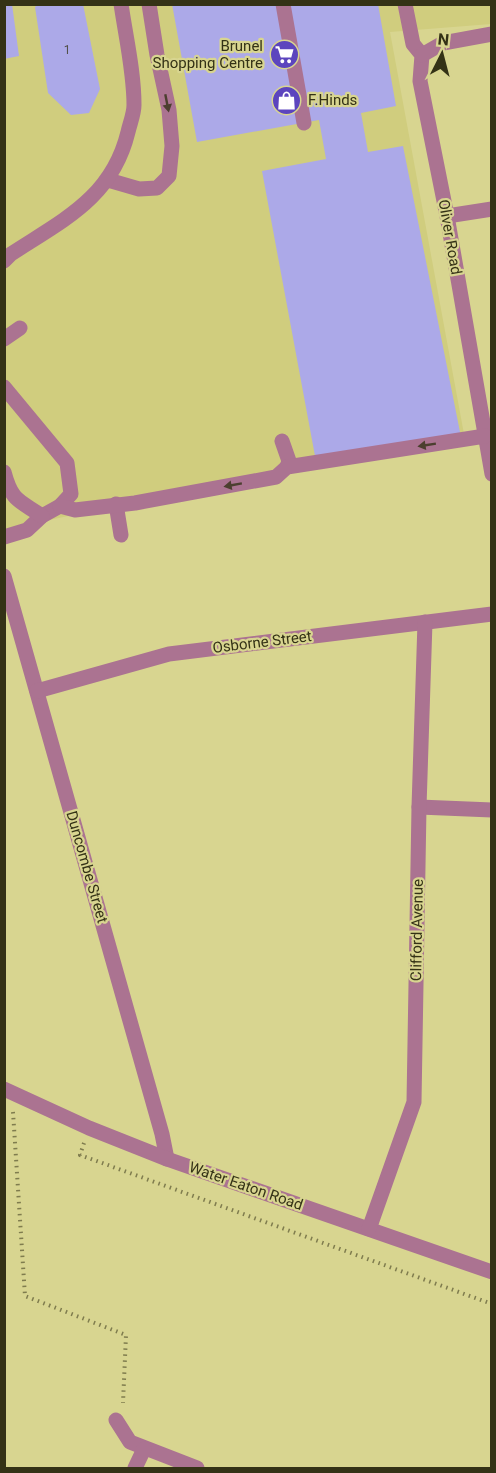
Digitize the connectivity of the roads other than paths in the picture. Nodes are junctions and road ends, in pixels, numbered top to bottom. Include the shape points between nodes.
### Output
1 (121, 4) edge
2 (149, 4) edge
3 (283, 4) edge
4 (405, 4) edge
5 (492, 34) edge
6 (422, 55) junction
7 (304, 123) dead end
8 (108, 180) junction
9 (492, 209) edge
10 (447, 216) junction
11 (4, 261) edge
12 (20, 328) dead end
13 (4, 339) edge
14 (4, 387) edge
15 (485, 436) junction
16 (282, 441) dead end
17 (287, 467) junction
18 (4, 472) edge
19 (492, 474) edge
20 (116, 504) junction
21 (60, 506) junction
22 (42, 516) junction
23 (121, 535) dead end
24 (4, 537) edge
25 (4, 576) edge
26 (492, 614) edge
27 (425, 622) junction
28 (37, 691) junction
29 (419, 807) junction
30 (492, 810) edge
31 (8, 1091) edge
32 (167, 1159) junction
33 (369, 1229) junction
34 (492, 1272) edge
35 (116, 1420) road end
36 (144, 1449) junction
37 (135, 1468) edge
38 (197, 1468) edge

1 - 8 street via 134,108 125,147
2 -> 8 street via 169,110 170,176 157,188 139,189
3 - 7 street
4 - 6 street, Oliver Road via 413,44
5 - 6 street via 443,43
6 - 10 street, Oliver Road via 420,81
8 - 11 street via 74,214
9 - 10 street
10 - 15 street, Oliver Road
12 - 13 street
14 - 21 street via 68,463 71,494
15 -> 17 street
15 - 19 street, Oliver Road
16 - 17 street via 289,461
17 -> 20 street via 276,477
18 - 22 street via 14,498
20 - 21 street via 75,510
20 - 23 street
21 - 22 street
22 - 24 street via 27,530
25 - 28 street, Duncombe Street
26 - 27 street, Osborne Street
27 - 28 street, Osborne Street via 169,654
27 - 29 street, Clifford Avenue
28 - 32 street, Duncombe Street
29 - 30 street
29 - 33 street, Clifford Avenue via 414,1102
31 - 32 street, Water Eaton Road
32 - 33 street, Water Eaton Road
33 - 34 street, Water Eaton Road
35 - 36 street via 130,1442
36 - 37 street
36 - 38 street

